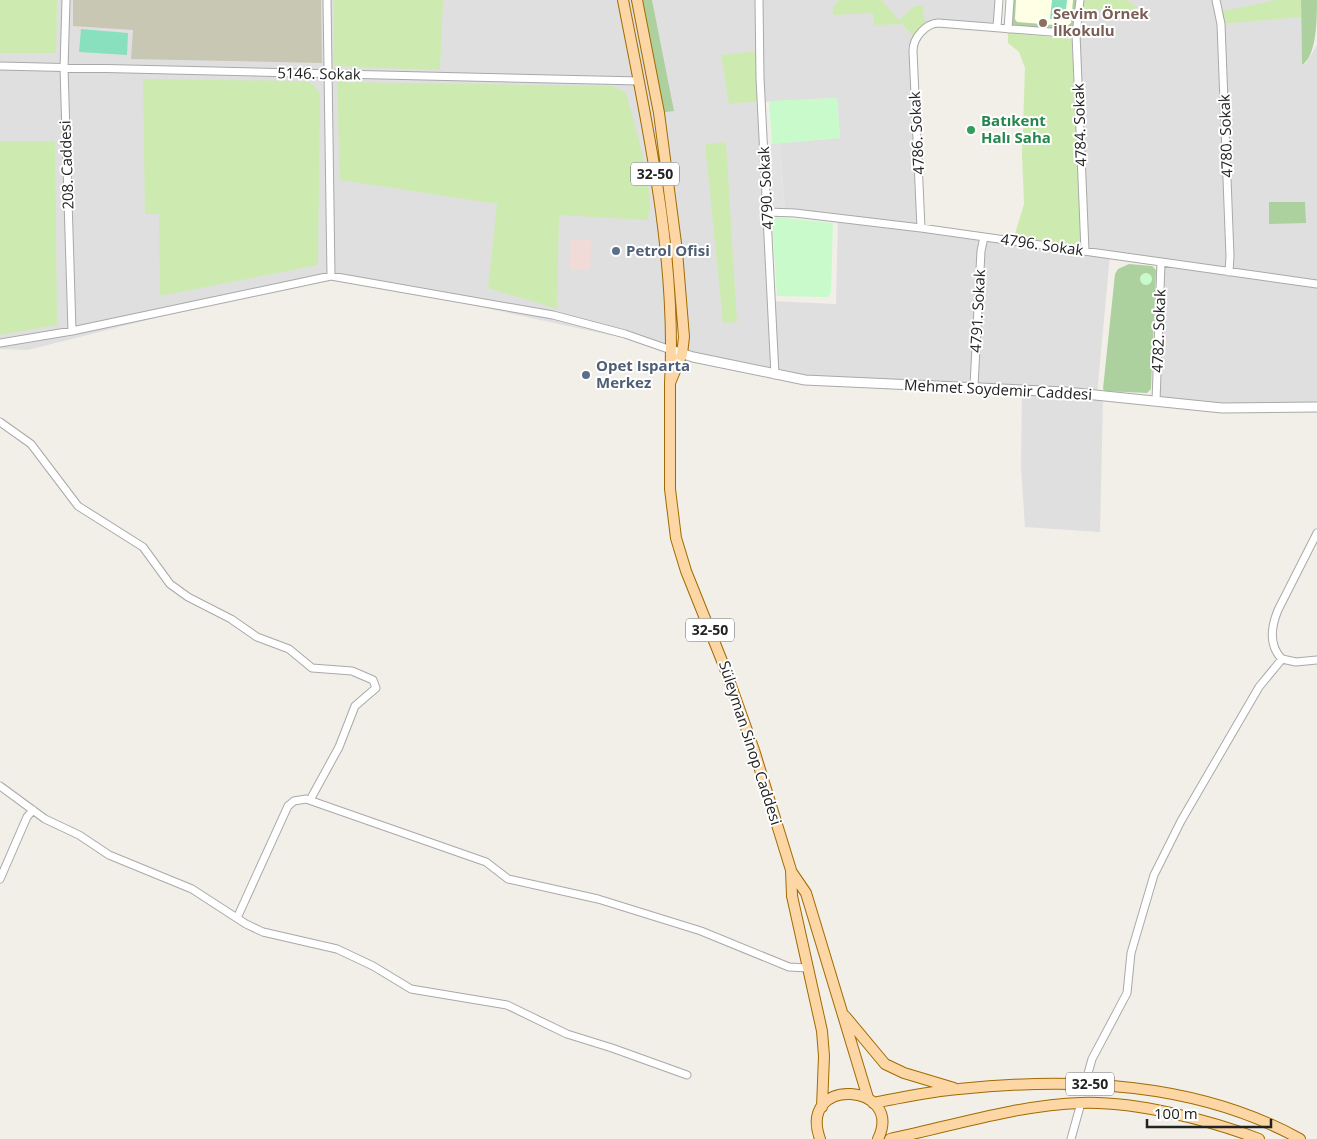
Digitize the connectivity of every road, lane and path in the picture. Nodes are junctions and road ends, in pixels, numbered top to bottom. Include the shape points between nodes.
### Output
1 (66, 0) edge
2 (327, 0) edge
3 (623, 0) edge
4 (637, 0) edge
5 (759, 0) edge
6 (999, 0) edge
7 (1010, 0) edge
8 (1080, 0) edge
9 (1216, 0) edge
10 (997, 28) junction
11 (1008, 28) junction
12 (1076, 34) junction
13 (0, 66) edge
14 (64, 68) junction
15 (326, 74) junction
16 (639, 81) junction
17 (767, 212) junction
18 (921, 228) junction
19 (984, 237) junction
20 (1085, 251) junction
21 (1161, 262) junction
22 (1229, 272) junction
23 (330, 276) junction
24 (1317, 284) edge
25 (72, 331) junction
26 (0, 343) edge
27 (671, 350) junction
28 (682, 354) junction
29 (775, 375) junction
30 (670, 384) junction
31 (974, 386) junction
32 (1156, 401) junction
33 (1317, 407) edge
34 (0, 422) edge
35 (1317, 533) edge
36 (1282, 659) junction
37 (1317, 660) edge
38 (0, 786) edge
39 (310, 800) junction
40 (33, 810) junction
41 (791, 870) junction
42 (0, 879) edge
43 (237, 918) junction
44 (808, 968) junction
45 (842, 1012) junction
46 (687, 1075) dead end
47 (1085, 1084) junction
48 (957, 1089) junction
49 (870, 1101) junction
50 (1081, 1103) junction
51 (822, 1107) junction
52 (820, 1139) edge
53 (878, 1139) edge
54 (890, 1139) edge
55 (1071, 1139) edge
56 (1259, 1139) edge
57 (1300, 1139) edge

1 - 14 street, 208. Caddesi
2 - 15 street
3 - 16 main road, 32-50
4 - 28 main road, 32-50 via 659,113 674,215 684,337
5 - 17 street, 4790. Sokak
6 - 10 street
7 - 11 street
8 - 12 street, 4784. Sokak
9 - 22 street, 4780. Sokak via 1221,24
10 - 11 street
10 - 18 street, 4786. Sokak via 934,24 916,39 913,51
11 - 12 street
12 - 20 street, 4784. Sokak
13 - 14 street, 5146. Sokak
14 - 15 street, 5146. Sokak
14 - 25 street, 208. Caddesi
15 - 16 street, 5146. Sokak
15 - 23 street
16 - 27 main road, 32-50 via 661,217
17 - 18 street, 4796. Sokak
17 - 29 street, 4790. Sokak
18 - 19 street, 4796. Sokak
19 - 20 street, 4796. Sokak
19 - 31 street, 4791. Sokak
20 - 21 street, 4796. Sokak
21 - 22 street, 4796. Sokak
21 - 32 street, 4782. Sokak
22 - 24 street, 4796. Sokak
23 - 25 street
23 - 27 street via 561,317
25 - 26 street
27 - 28 street, Mehmet Soydemir Caddesi
27 - 30 main road, 32-50
28 - 29 street, Mehmet Soydemir Caddesi
28 - 30 main road, 32-50
29 - 31 street, Mehmet Soydemir Caddesi via 815,381
30 - 41 main road, Süleyman Sinop Caddesi / 32-50 via 670,489 676,538 754,750
31 - 32 street, Mehmet Soydemir Caddesi
32 - 33 street, Mehmet Soydemir Caddesi via 1222,408
34 - 39 street via 31,444 78,506 143,547 163,576 181,592 257,637 289,649 312,668 352,671 373,680 376,688 355,706 339,747
35 - 36 street via 1272,623 1273,644
36 - 37 street via 1296,662
36 - 47 street via 1259,687 1181,821 1154,875 1131,953 1127,993 1092,1059
38 - 40 street
39 - 43 street via 296,800 288,806
39 - 44 street via 486,862 508,879 598,899 701,931 789,967
40 - 42 street
40 - 43 street via 119,860 192,889
41 - 44 main road, Süleyman Sinop Caddesi / 32-50 via 792,896
41 - 45 main road, Süleyman Sinop Caddesi / 32-50 via 806,893
43 - 46 street via 272,935 348,954 411,989 507,1005 567,1034
44 - 51 main road, Süleyman Sinop Caddesi / 32-50 via 822,1031
45 - 48 main road via 885,1064
45 - 49 main road, Süleyman Sinop Caddesi / 32-50
47 - 48 main road, 32-50 via 1032,1083
47 - 57 main road, 32-50 via 1145,1090 1216,1104 1259,1119
48 - 49 main road, 32-50
49 - 51 main road via 860,1094 843,1093
49 - 53 main road, Süleyman Sinop Caddesi via 881,1122
50 - 54 main road, 32-50 via 1003,1114
50 - 55 street
50 - 56 main road, 32-50 via 1168,1113 1211,1122
51 - 52 main road, Süleyman Sinop Caddesi via 817,1123

